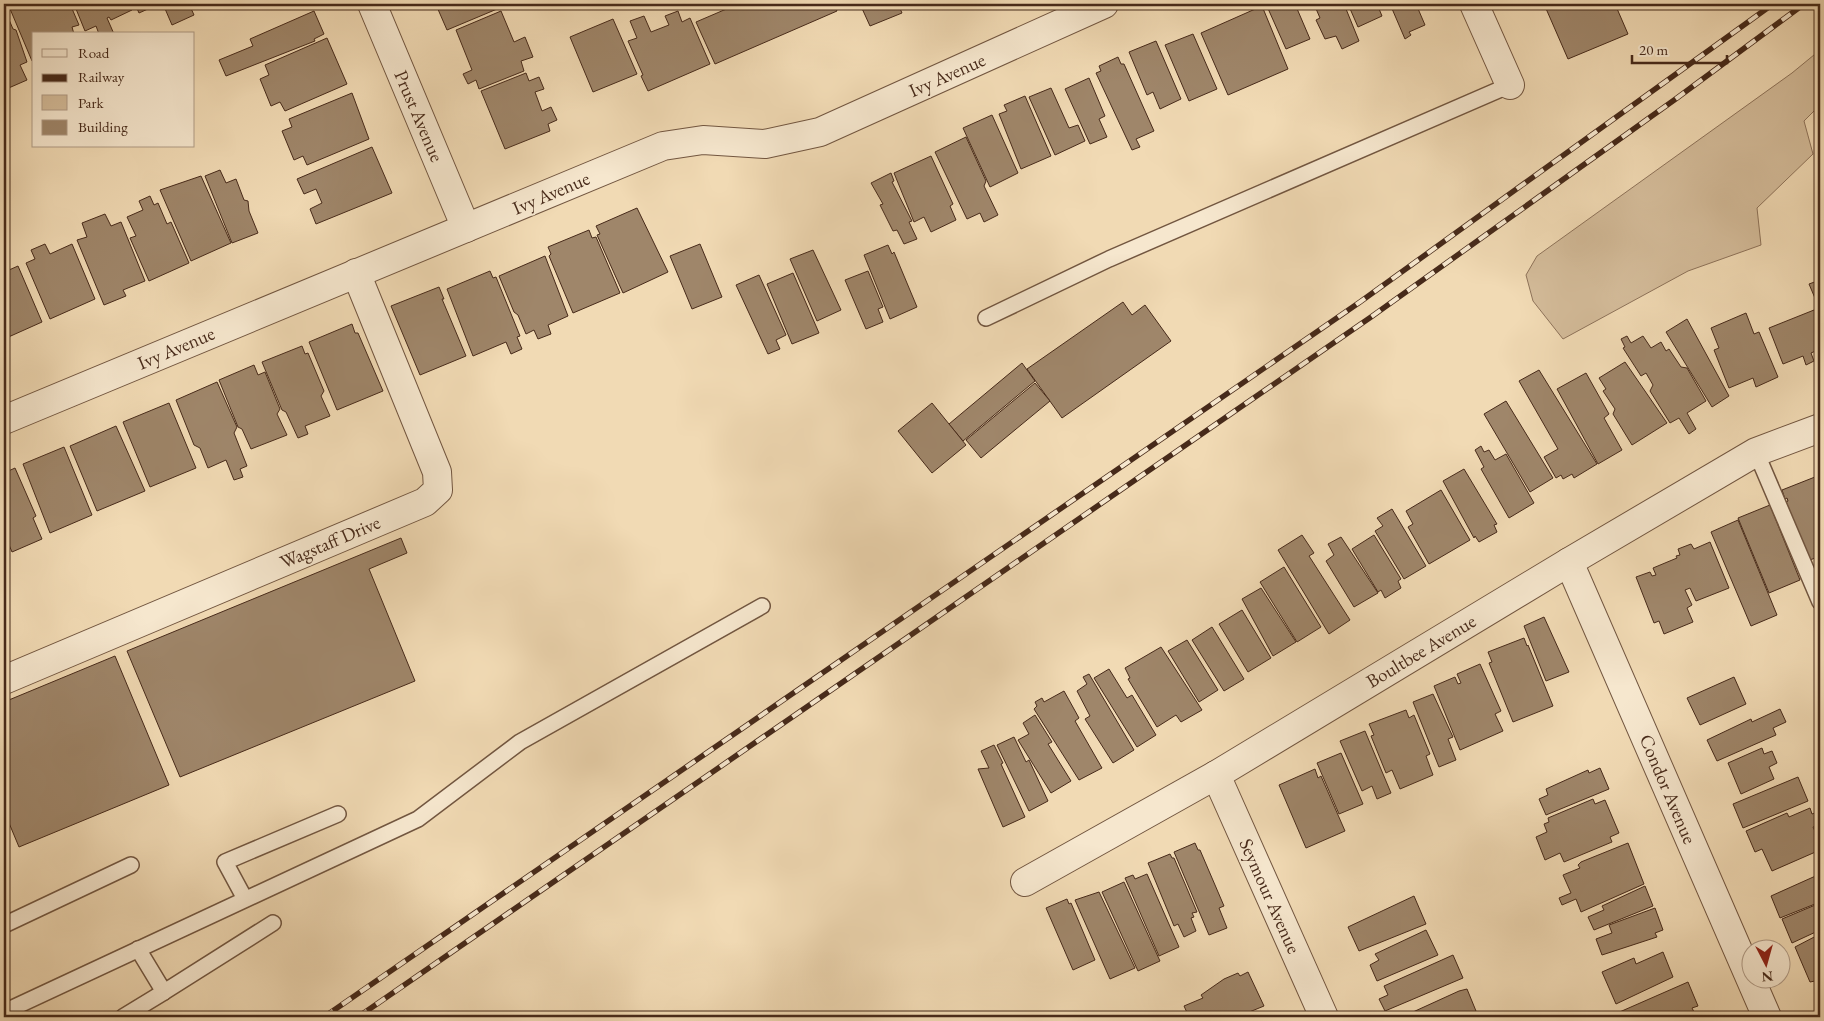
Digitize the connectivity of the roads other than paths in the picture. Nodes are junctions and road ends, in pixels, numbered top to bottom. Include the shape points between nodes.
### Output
1 (372, 4) edge
2 (1104, 4) edge
3 (1474, 4) edge
4 (1510, 85) joint
5 (466, 228) junction
6 (356, 273) junction
7 (986, 318) dead end
8 (4, 420) edge
9 (1820, 428) edge
10 (1756, 452) junction
11 (1569, 562) junction
12 (1820, 602) edge
13 (762, 606) dead end
14 (4, 680) edge
15 (1216, 775) junction
16 (338, 814) dead end
17 (131, 865) dead end
18 (1025, 882) dead end
19 (245, 899) junction
20 (273, 923) dead end
21 (4, 925) edge
22 (138, 949) junction
23 (164, 992) junction
24 (4, 1012) edge
25 (123, 1017) edge
26 (1324, 1017) edge
27 (1767, 1017) edge

1 - 5 street, Prust Avenue
2 - 5 street, Ivy Avenue via 820,132 765,144 703,140 663,146
3 - 4 street
4 - 7 lane via 1110,259
5 - 6 street, Ivy Avenue
6 - 8 street, Ivy Avenue
6 - 14 street, Wagstaff Drive via 437,472 438,490 425,502
9 - 10 street, Boultbee Avenue
10 - 11 street, Boultbee Avenue
10 - 12 lane
11 - 15 street, Boultbee Avenue
11 - 27 street, Condor Avenue
13 - 19 lane via 520,742 418,818
15 - 18 street, Boultbee Avenue
15 - 26 street, Seymour Avenue
16 - 19 lane via 225,862
17 - 21 lane
19 - 22 lane
20 - 23 lane
22 - 23 lane
22 - 24 lane
23 - 25 lane

